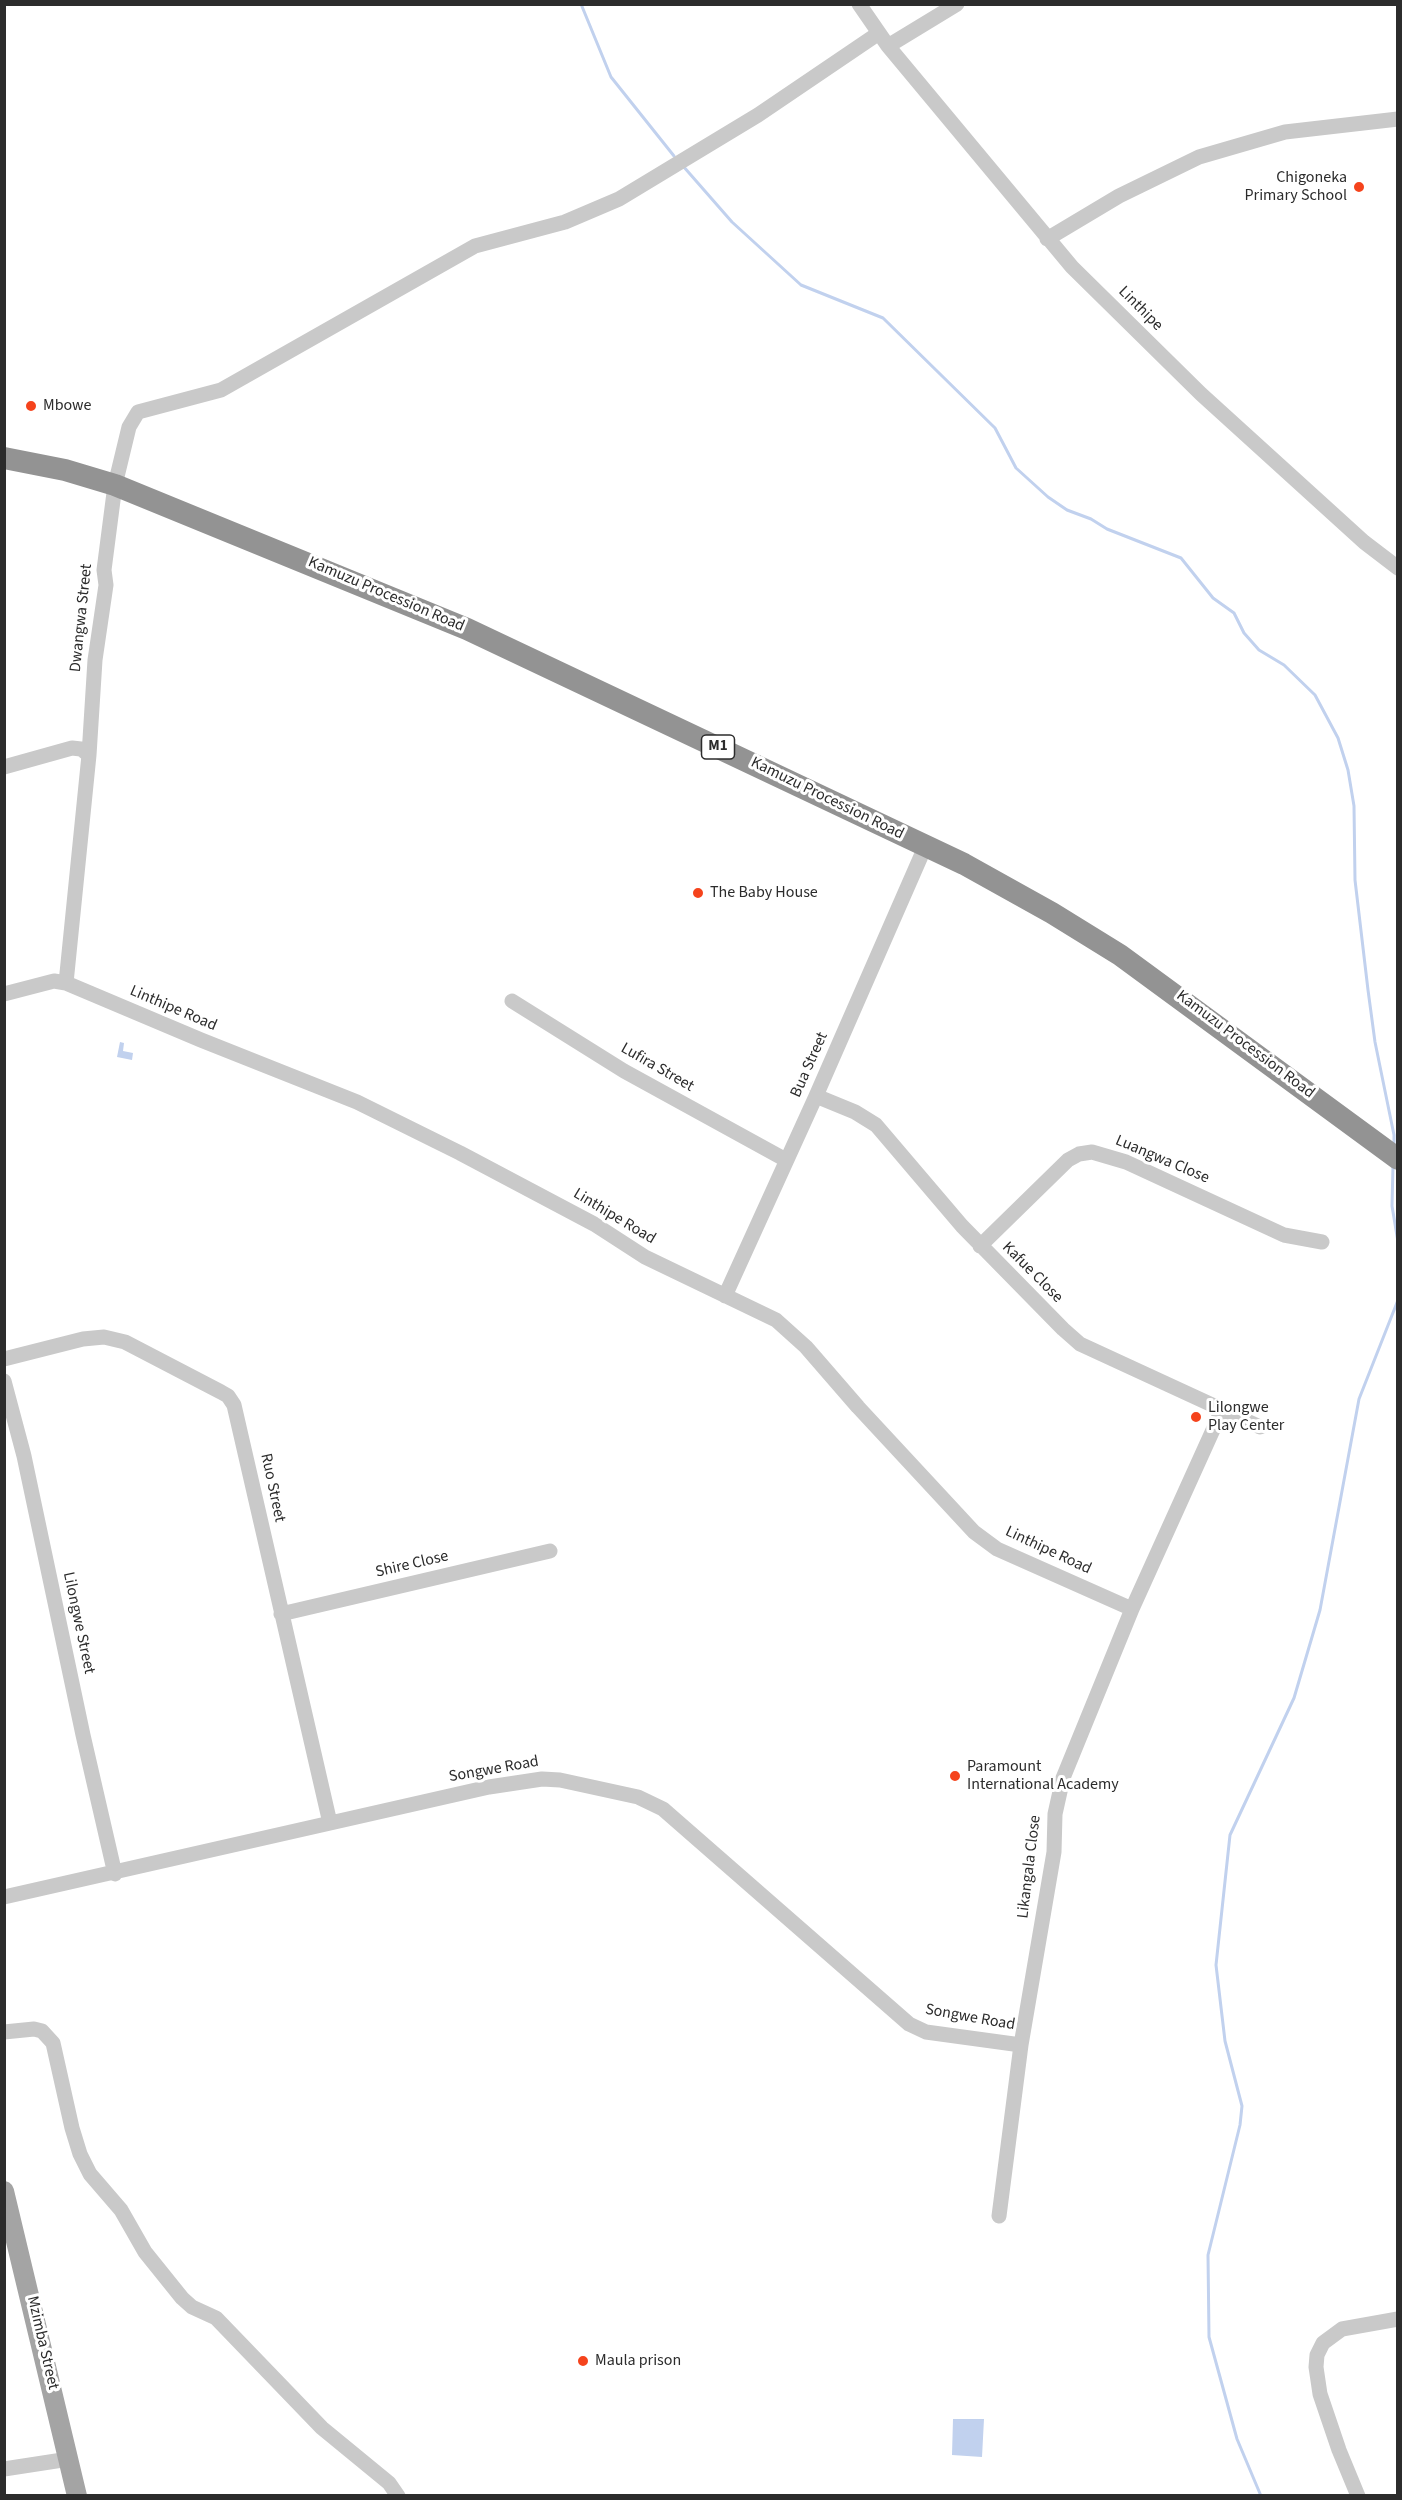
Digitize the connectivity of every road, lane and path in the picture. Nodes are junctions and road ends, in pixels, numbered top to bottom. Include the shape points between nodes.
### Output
1 (859, 4) edge
2 (957, 4) edge
3 (883, 40) junction
4 (1398, 119) edge
5 (1047, 239) junction
6 (4, 458) edge
7 (115, 485) junction
8 (1398, 568) edge
9 (85, 752) junction
10 (4, 767) edge
11 (925, 847) junction
12 (66, 983) junction
13 (4, 994) edge
14 (512, 1001) dead end
15 (816, 1096) junction
16 (1398, 1159) edge
17 (786, 1160) junction
18 (1322, 1242) dead end
19 (980, 1246) junction
20 (725, 1296) junction
21 (4, 1359) edge
22 (4, 1381) edge
23 (1222, 1410) junction
24 (1260, 1427) dead end
25 (550, 1551) dead end
26 (1132, 1609) junction
27 (281, 1614) junction
28 (330, 1823) junction
29 (115, 1874) junction
30 (4, 1897) edge
31 (4, 2032) edge
32 (1021, 2045) junction
33 (4, 2191) edge
34 (999, 2216) dead end
35 (1398, 2319) edge
36 (69, 2459) junction
37 (4, 2469) edge
38 (77, 2496) edge
39 (398, 2496) edge
40 (1358, 2496) edge

1 - 3 street, Linthipe
2 - 3 street
3 - 5 street, Linthipe
3 - 7 street, Dwangwa Street via 619,199 566,222 468,249 221,390 138,412 129,427
4 - 5 street via 1286,132 1198,157 1119,196
5 - 8 street, Linthipe via 1201,394 1364,542
6 - 7 highway, Kamuzu Procession Road / M1
7 - 9 street, Dwangwa Street
7 - 11 highway, Kamuzu Procession Road / M1 via 467,629
9 - 10 street via 72,748
9 - 12 street, Dwangwa Street
11 - 15 street, Bua Street
11 - 16 highway, Kamuzu Procession Road / M1 via 1018,893 1120,955
12 - 13 street, Linthipe Road via 54,981
12 - 20 street, Linthipe Road via 357,1102
14 - 17 street, Lufira Street via 624,1071
15 - 17 street, Bua Street
15 - 19 street, Kafue Close via 876,1125
17 - 20 street, Bua Street
18 - 19 street, Luangwa Close via 1284,1235 1126,1162 1092,1152 1068,1160
19 - 23 street, Kafue Close via 1080,1344
20 - 26 street, Linthipe Road via 776,1320 790,1332 974,1532 997,1548
21 - 27 street, Ruo Street via 104,1337 125,1342 228,1396 238,1418
22 - 29 street, Lilongwe Street via 24,1456
23 - 24 street, Kafue Close
23 - 26 street, Likangala Close
25 - 27 street, Shire Close
26 - 32 street, Likangala Close via 1063,1778
27 - 28 street, Ruo Street
28 - 29 street, Songwe Road
28 - 32 street, Songwe Road via 542,1779 638,1797 674,1818 909,2024 926,2032
29 - 30 street, Songwe Road
31 - 39 street via 34,2029 42,2031 53,2043 80,2154 90,2174 121,2210 145,2252 170,2284 192,2307 216,2318 322,2428 389,2483
32 - 34 street, Likangala Close
33 - 36 main road, Mzimba Street
35 - 40 street via 1341,2329 1331,2334 1317,2355 1320,2394
36 - 37 street
36 - 38 main road, Mzimba Street

